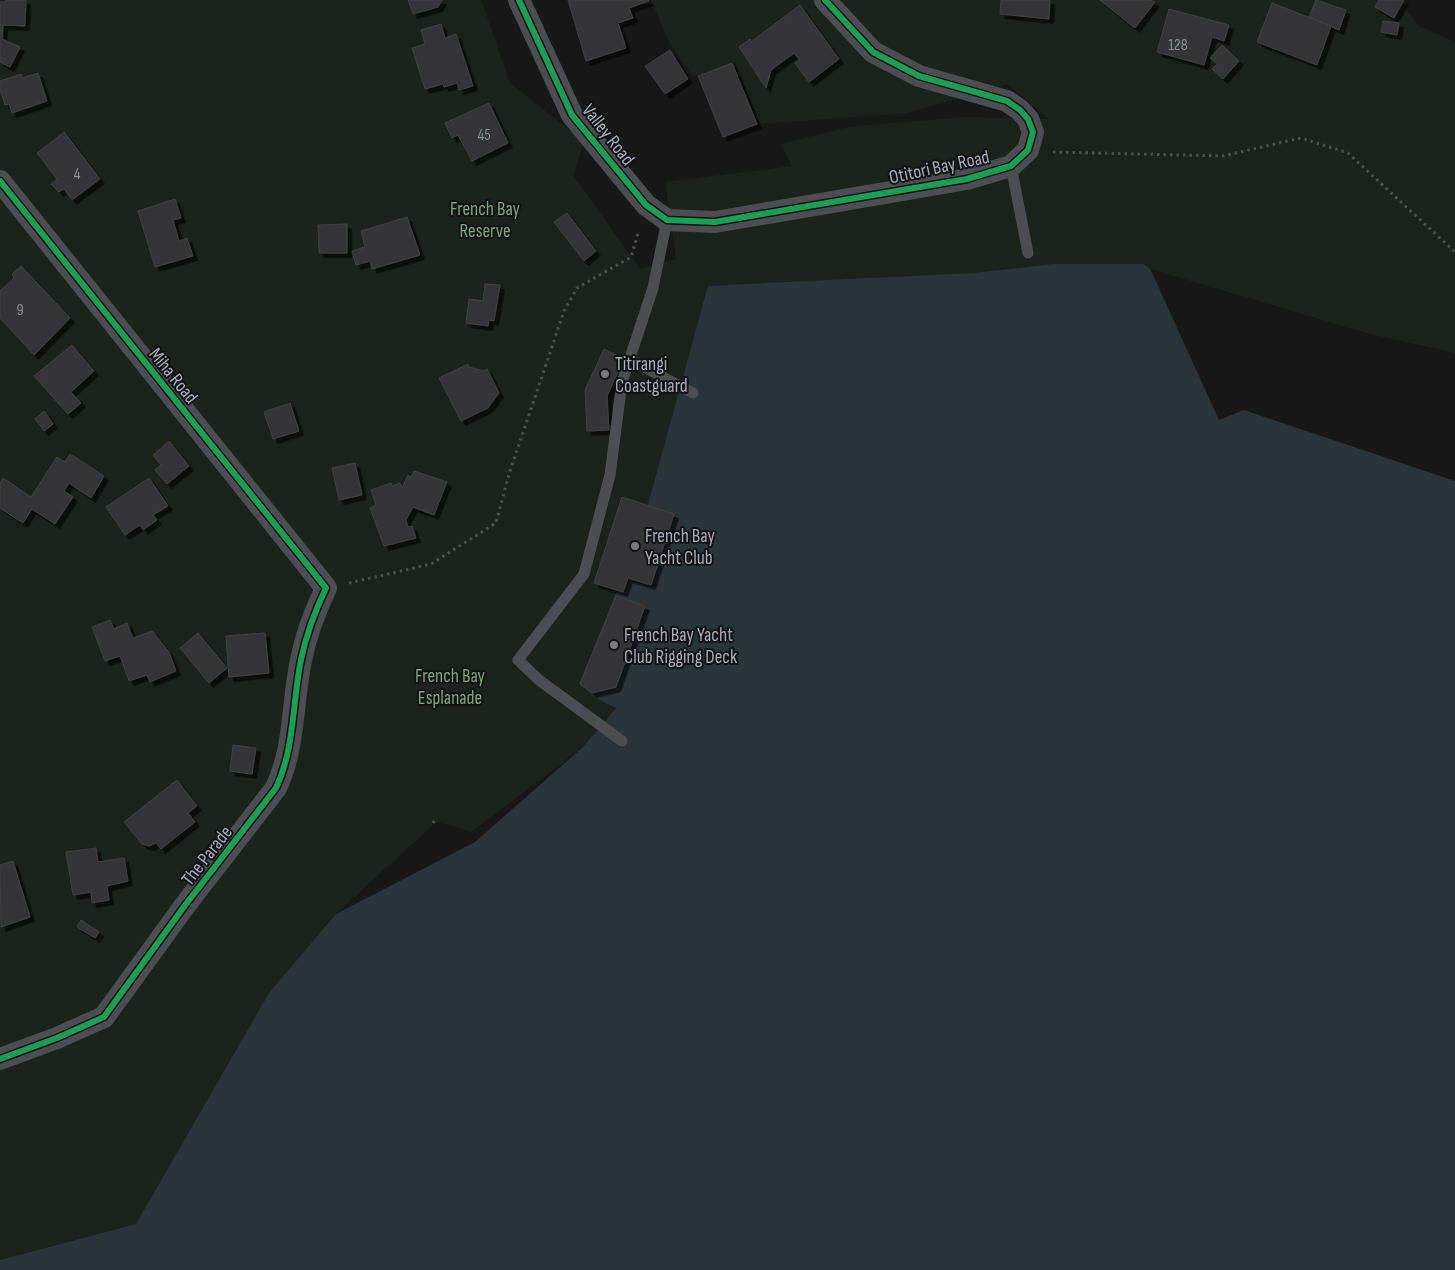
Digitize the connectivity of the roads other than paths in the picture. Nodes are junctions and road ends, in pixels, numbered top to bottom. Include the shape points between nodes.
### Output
1 (519, 0) edge
2 (825, 0) edge
3 (1011, 166) junction
4 (0, 181) edge
5 (667, 220) junction
6 (1028, 253) dead end
7 (629, 359) junction
8 (693, 393) dead end
9 (326, 588) joint
10 (622, 741) dead end
11 (0, 1058) edge

1 - 5 street, Valley Road via 572,115 646,205
2 - 3 street, Otitori Bay Road via 873,52 919,76 1007,101 1020,110 1033,132 1028,150
3 - 5 street, Otitori Bay Road via 967,179 715,222
3 - 6 lane
4 - 9 street, Miha Road
5 - 7 lane via 653,288
7 - 8 lane
7 - 10 lane via 622,382 610,475 584,574 518,660 538,680
9 - 11 street, The Parade via 300,660 288,754 276,788 104,1017

